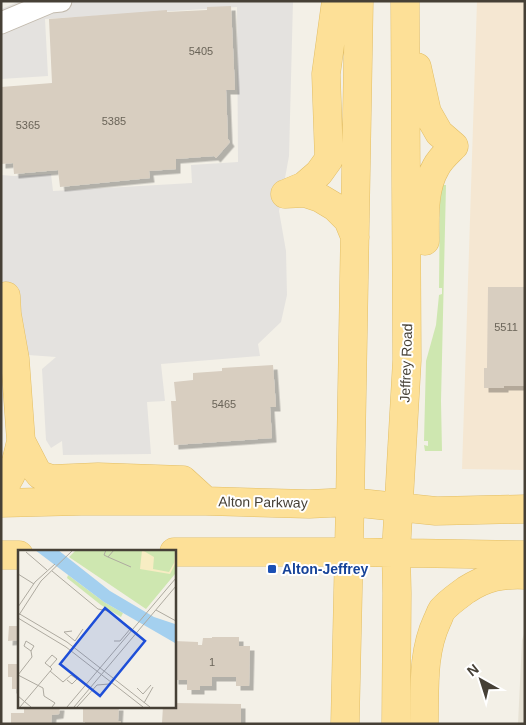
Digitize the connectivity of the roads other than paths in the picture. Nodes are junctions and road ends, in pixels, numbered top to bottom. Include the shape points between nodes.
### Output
1 (61, 1) edge
2 (336, 1) edge
3 (359, 1) edge
4 (405, 11) edge
5 (1, 23) edge
6 (355, 238) junction
7 (6, 296) dead end
8 (407, 360) junction
9 (21, 441) junction
10 (1, 489) edge
11 (206, 501) junction
12 (350, 502) junction
13 (1, 504) edge
14 (399, 508) junction
15 (525, 509) edge
16 (175, 552) edge
17 (349, 552) junction
18 (396, 552) junction
19 (1, 555) edge
20 (18, 555) edge
21 (525, 556) edge
22 (525, 575) edge
23 (345, 724) edge
24 (396, 724) edge
25 (424, 724) edge

1 - 5 lane via 51,2
2 - 6 main road via 326,74 329,159 320,173 304,186 285,194 305,193 335,207 348,220
3 - 6 main road
4 - 8 main road, Jeffrey Road
4 - 8 main road via 427,112 439,133 454,146 436,165 428,182 425,297
6 - 12 main road
7 - 9 main road
8 - 14 main road, Jeffrey Road
9 - 10 main road via 12,472
9 - 11 main road via 40,476 51,479 183,480
11 - 12 main road, Alton Parkway
11 - 13 main road, Alton Parkway
12 - 14 main road, Alton Parkway
12 - 17 main road
14 - 15 main road, Alton Parkway via 436,511
14 - 18 main road, Jeffrey Road
16 - 17 main road
17 - 18 main road
17 - 23 main road
18 - 21 main road
18 - 24 main road, Jeffrey Road
19 - 20 main road
22 - 25 main road via 490,578 453,599 442,611 428,650

